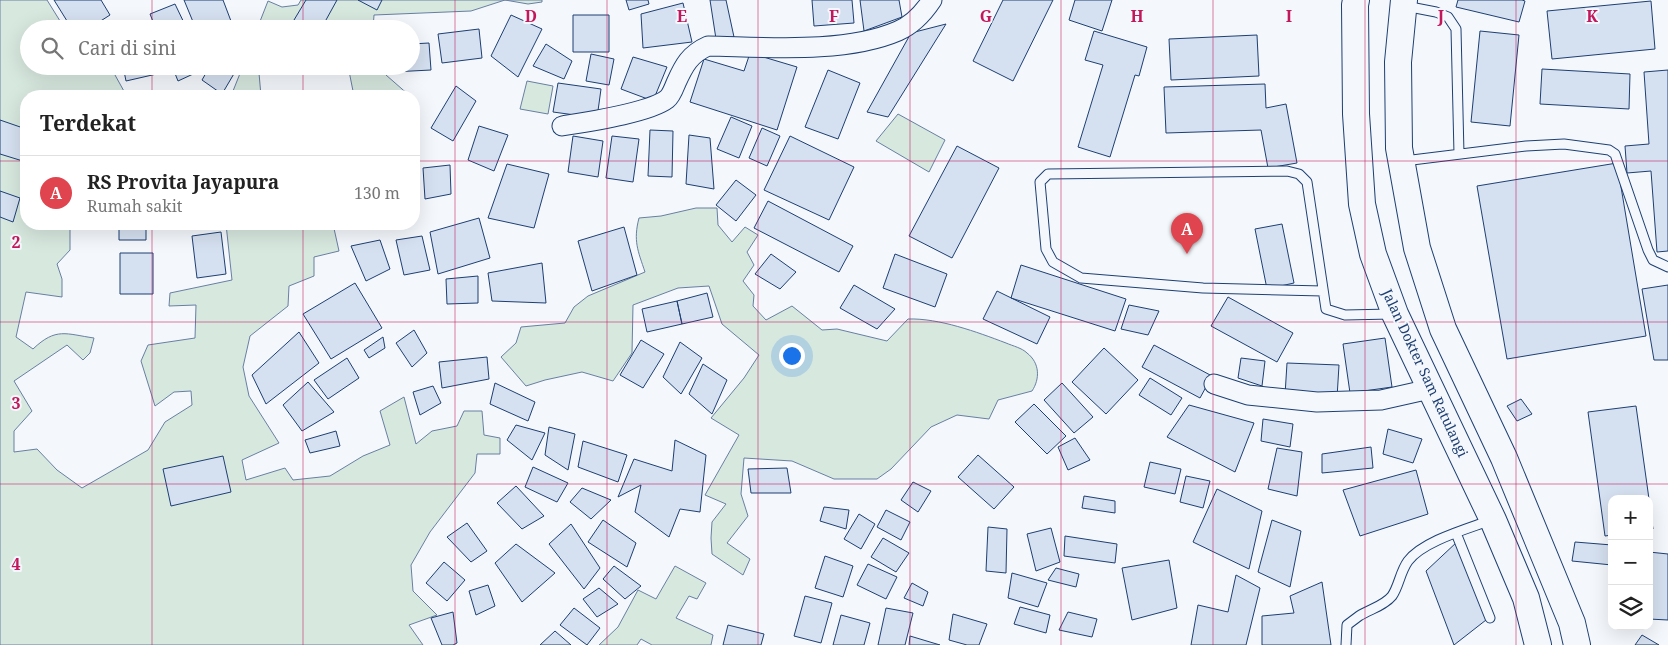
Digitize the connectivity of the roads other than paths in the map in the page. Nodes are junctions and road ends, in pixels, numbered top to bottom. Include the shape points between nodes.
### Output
1 (932, 0) edge
2 (1352, 2) edge
3 (1403, 3) edge
4 (562, 126) dead end
5 (1459, 154) junction
6 (1402, 161) junction
7 (1668, 267) edge
8 (1323, 292) junction
9 (1395, 314) junction
10 (1214, 384) dead end
11 (1430, 389) junction
12 (1493, 520) junction
13 (1456, 533) junction
14 (1490, 618) dead end
15 (1346, 645) edge
16 (1538, 645) edge
17 (1577, 645) edge

1 - 4 street via 922,14 900,30 873,39 801,48 708,46 696,51 683,67 667,99 654,106
2 - 9 main road, Jalan Dokter Sam Ratulangi via 1362,204 1373,254
3 - 5 lane via 1448,17 1456,29
3 - 6 main road via 1398,62
5 - 6 lane
5 - 7 lane via 1564,144 1609,150 1615,154 1653,260
6 - 17 main road via 1417,248 1443,329 1504,458 1572,623
8 - 8 lane via 1203,288 1081,278 1053,262 1046,249 1040,182 1048,174 1287,171 1299,174 1307,182
8 - 9 lane via 1326,309 1345,315
9 - 11 main road, Jalan Dokter Sam Ratulangi
10 - 11 street via 1248,395 1317,402 1381,400
11 - 12 main road, Jalan Dokter Sam Ratulangi
12 - 13 lane
12 - 16 main road, Jalan Dokter Sam Ratulangi via 1526,598
13 - 14 lane
13 - 15 lane via 1418,550 1408,560 1392,596 1347,625

